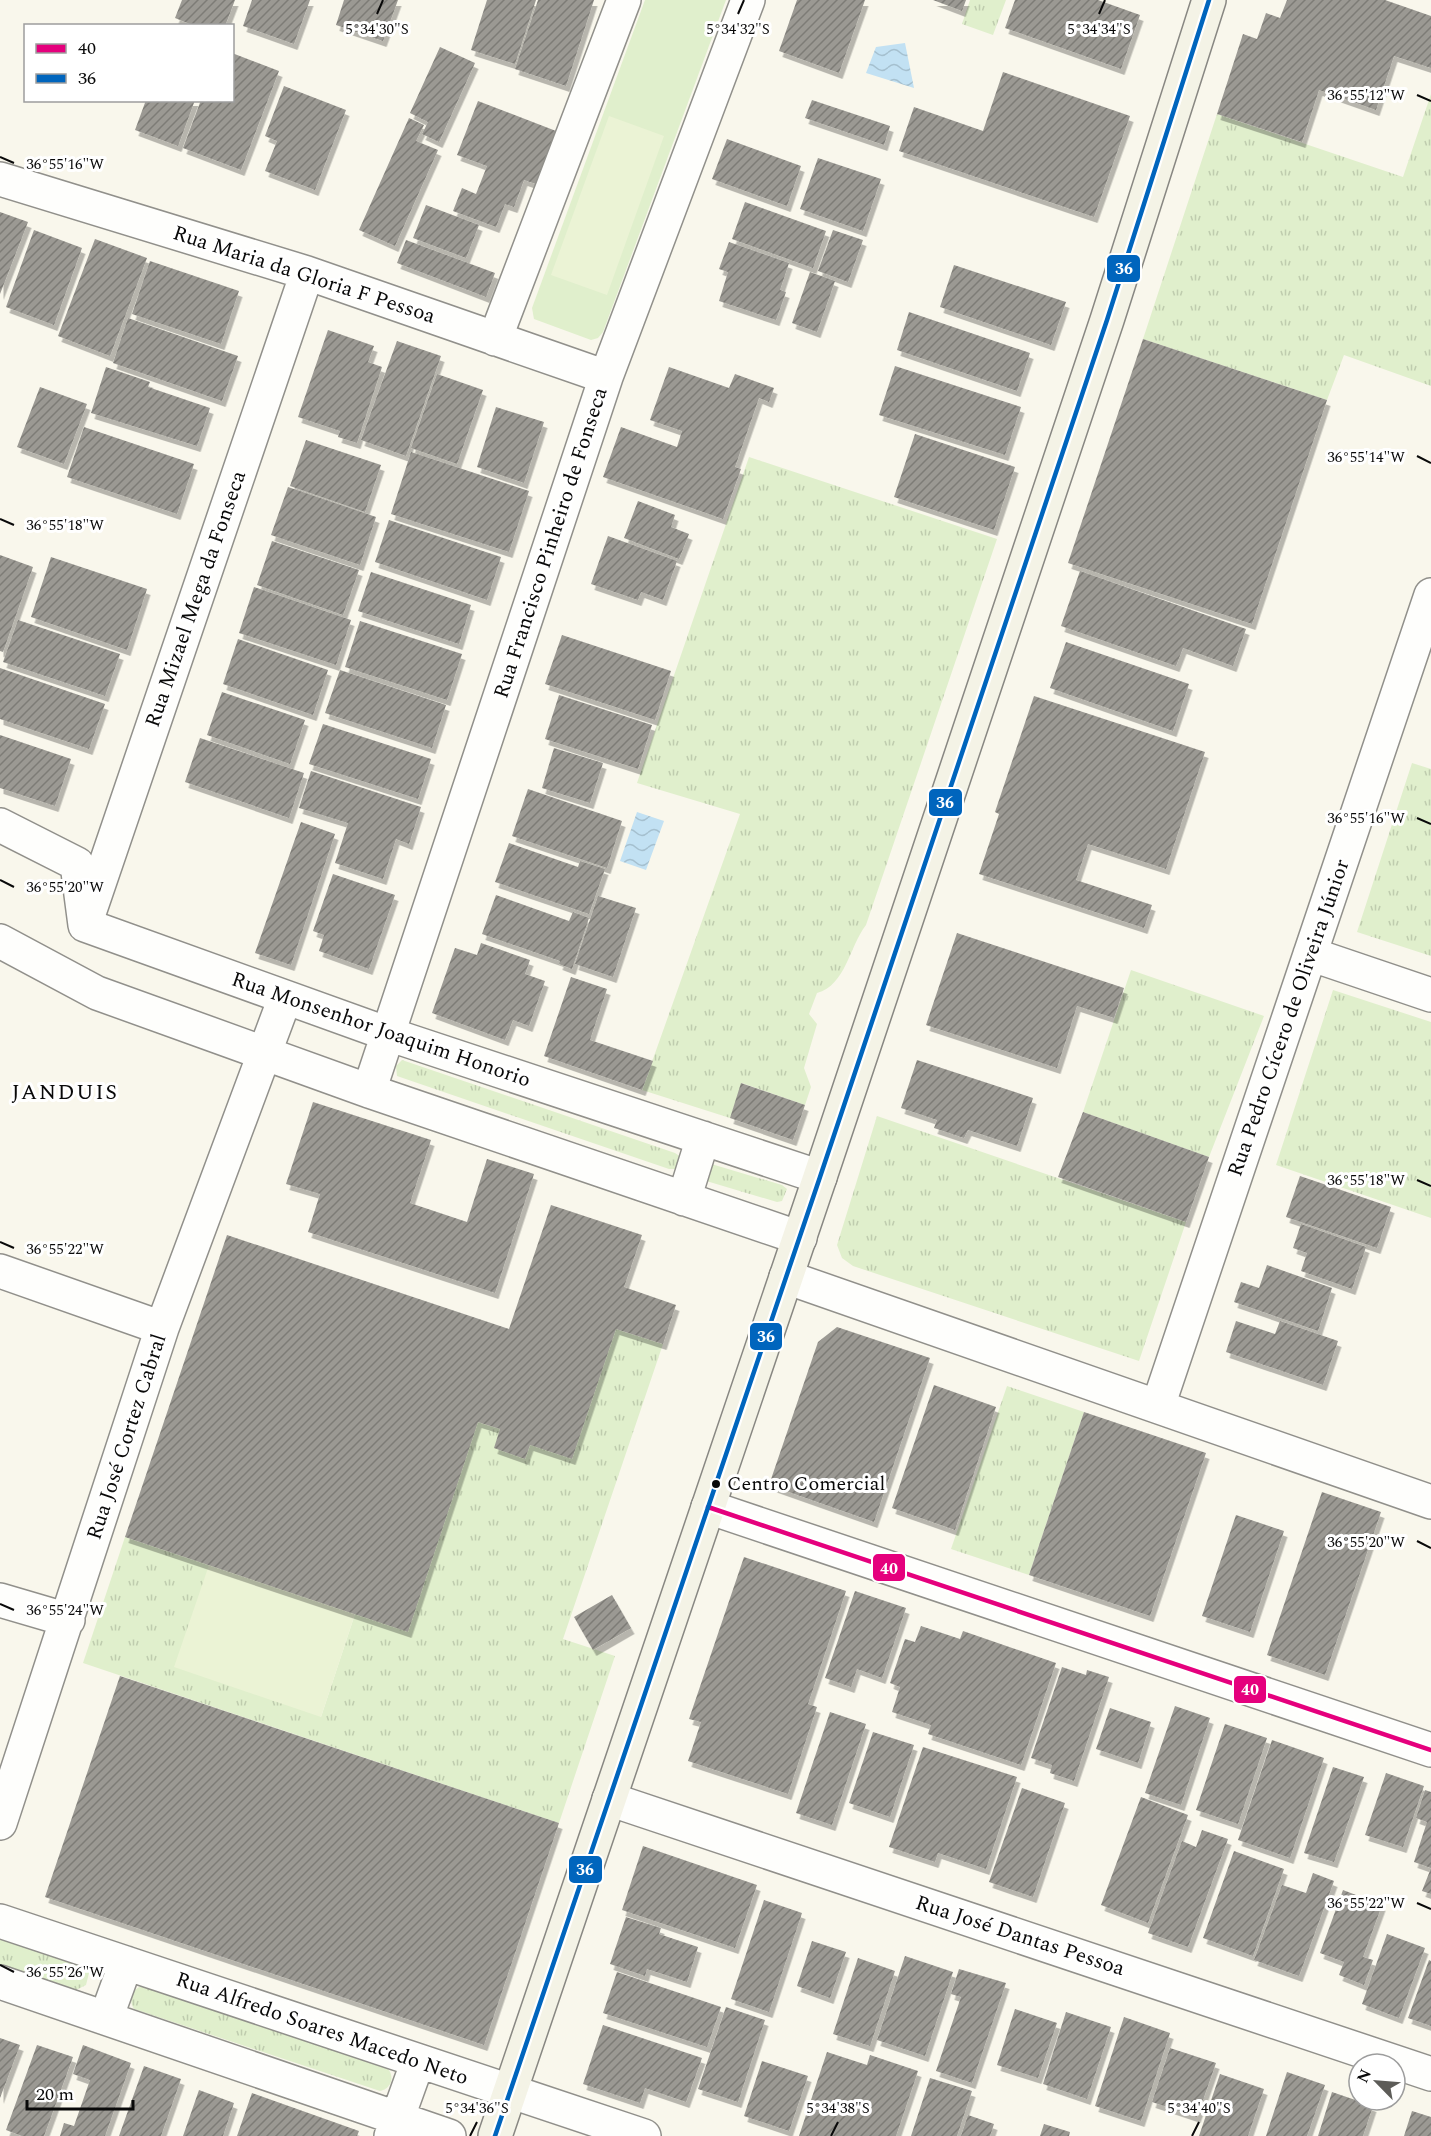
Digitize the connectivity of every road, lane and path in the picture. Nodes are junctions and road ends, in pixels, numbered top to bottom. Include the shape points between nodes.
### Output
1 (624, 0) edge
2 (748, 0) edge
3 (1209, 0) edge
4 (0, 179) edge
5 (307, 273) junction
6 (495, 339) junction
7 (606, 376) junction
8 (1431, 595) edge
9 (0, 825) edge
10 (85, 925) junction
11 (0, 941) edge
12 (1310, 954) junction
13 (1431, 995) edge
14 (285, 998) junction
15 (388, 1034) junction
16 (262, 1053) junction
17 (369, 1091) junction
18 (702, 1138) junction
19 (820, 1177) junction
20 (684, 1199) junction
21 (800, 1238) junction
22 (0, 1271) edge
23 (786, 1277) junction
24 (162, 1328) junction
25 (1158, 1406) junction
26 (1431, 1502) edge
27 (708, 1507) junction
28 (0, 1600) edge
29 (68, 1620) junction
30 (1431, 1750) edge
31 (609, 1799) junction
32 (0, 1823) edge
33 (0, 1921) edge
34 (126, 1963) junction
35 (0, 1982) edge
36 (106, 2018) junction
37 (418, 2061) junction
38 (1431, 2074) edge
39 (509, 2092) junction
40 (394, 2127) edge
41 (449, 2136) edge
42 (495, 2136) edge
43 (642, 2136) edge

1 - 6 street
2 - 7 street, Rua Francisco Pinheiro de Fonseca
3 - 19 main road via 1107,320
4 - 5 street, Rua Maria da Gloria F Pessoa
5 - 6 street, Rua Maria da Gloria F Pessoa
5 - 10 street, Rua Mizael Mega da Fonseca
6 - 7 street, Rua Maria da Gloria F Pessoa
7 - 15 street, Rua Francisco Pinheiro de Fonseca
8 - 12 street, Rua Pedro Cícero de Oliveira Júnior
9 - 10 street via 77,864
10 - 14 street, Rua Monsenhor Joaquim Honorio
11 - 16 street via 97,993
12 - 13 street
12 - 25 street, Rua Pedro Cícero de Oliveira Júnior
14 - 15 street, Rua Monsenhor Joaquim Honorio
14 - 16 street, Rua José Cortez Cabral
15 - 17 street, Rua Francisco Pinheiro de Fonseca
15 - 18 street, Rua Monsenhor Joaquim Honorio
16 - 17 street
16 - 24 street, Rua José Cortez Cabral
17 - 20 street
18 - 19 street, Rua Monsenhor Joaquim Honorio
18 - 20 street
19 - 21 main road
20 - 21 street
21 - 23 main road
22 - 24 street
23 - 25 street
23 - 27 main road
24 - 29 street, Rua José Cortez Cabral
25 - 26 street
27 - 30 street
27 - 31 main road
28 - 29 street
29 - 32 street, Rua José Cortez Cabral
31 - 38 street, Rua José Dantas Pessoa
31 - 39 main road
33 - 34 street, Rua Alfredo Soares Macedo Neto
34 - 36 street
34 - 37 street, Rua Alfredo Soares Macedo Neto
35 - 36 street
36 - 40 street
37 - 39 street, Rua Alfredo Soares Macedo Neto
37 - 40 street
39 - 42 main road
39 - 43 street, Rua Alfredo Soares Macedo Neto
40 - 41 street

